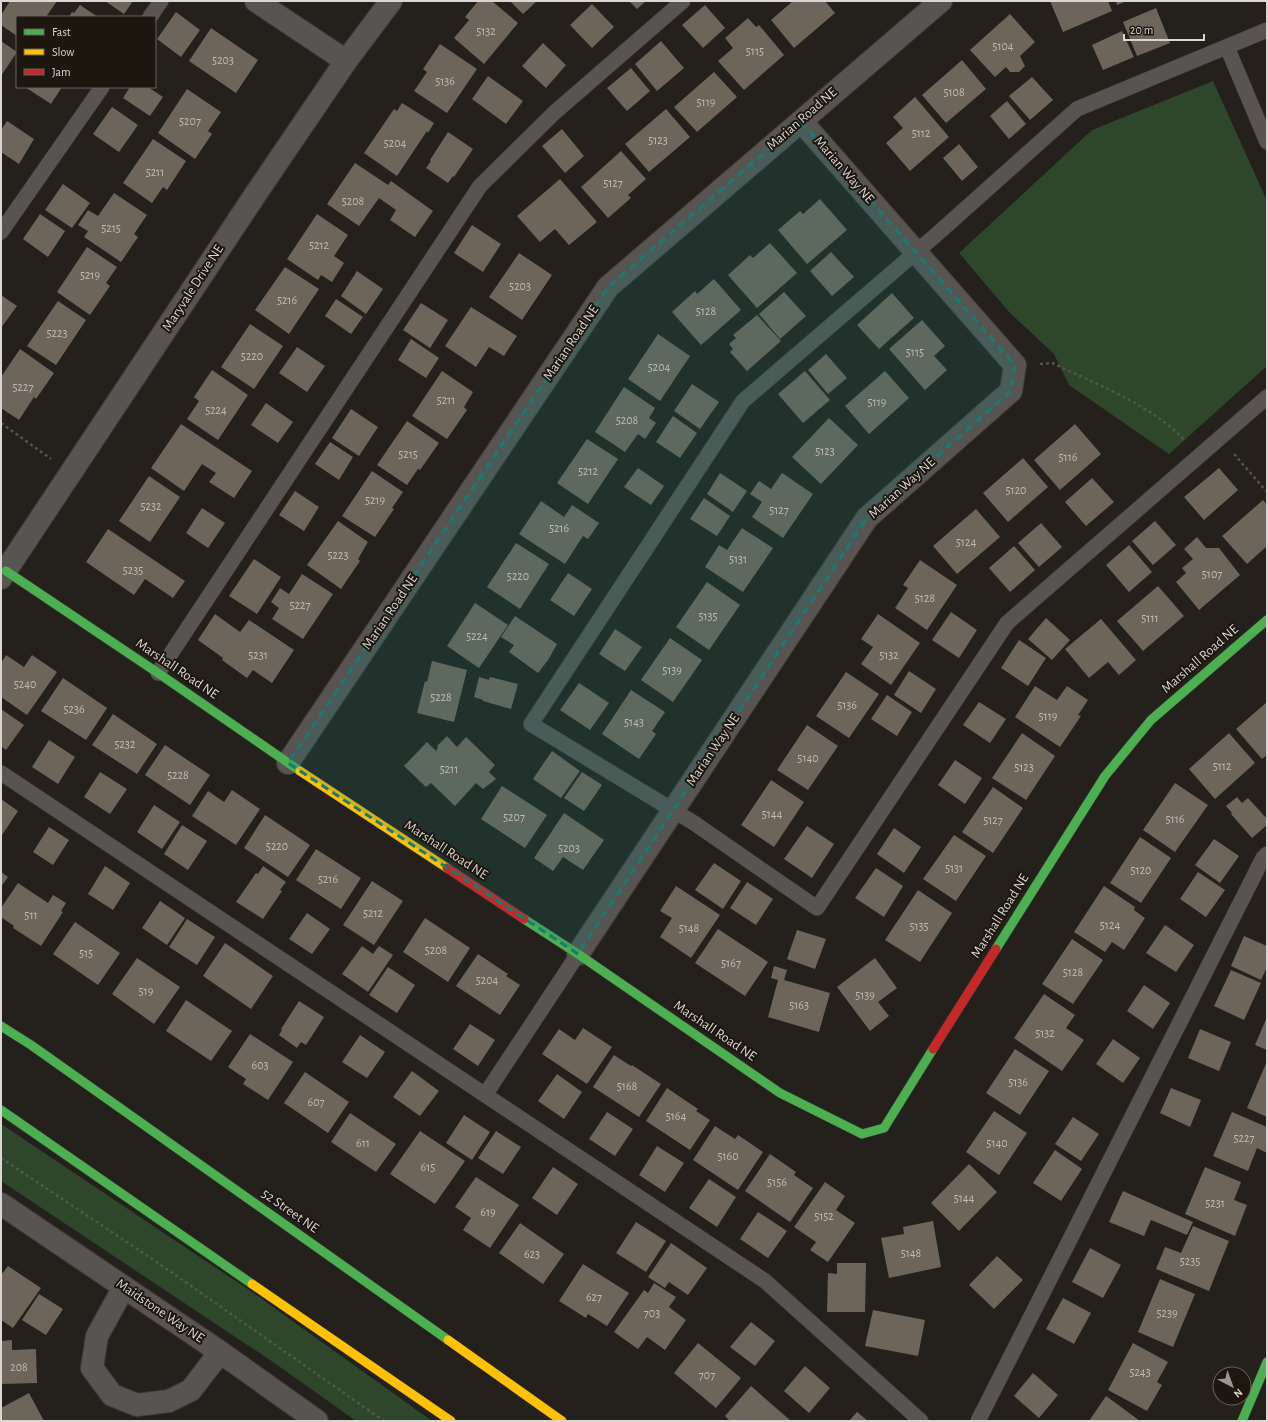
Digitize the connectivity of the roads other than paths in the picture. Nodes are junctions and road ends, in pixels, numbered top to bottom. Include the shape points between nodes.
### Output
1 (161, 1) edge
2 (256, 1) edge
3 (391, 1) edge
4 (683, 1) edge
5 (941, 1) edge
6 (151, 16) edge
7 (1267, 30) edge
8 (1227, 47) junction
9 (346, 61) junction
10 (101, 88) edge
11 (801, 121) junction
12 (1267, 142) edge
13 (1, 232) edge
14 (916, 252) junction
15 (1267, 397) edge
16 (3, 575) edge
17 (1267, 620) edge
18 (158, 673) junction
19 (288, 763) junction
20 (1, 773) edge
21 (673, 811) junction
22 (1267, 854) edge
23 (578, 954) junction
24 (1, 1026) edge
25 (485, 1094) junction
26 (1, 1110) edge
27 (1, 1204) edge
28 (124, 1287) junction
29 (220, 1352) junction
30 (1267, 1362) edge
31 (317, 1421) edge
32 (451, 1421) edge
33 (562, 1421) edge
34 (921, 1421) edge
35 (978, 1421) edge
36 (1242, 1421) edge

1 - 6 lane
2 - 9 street
3 - 9 street, Maryvale Drive NE
4 - 18 lane via 554,113 480,186
5 - 11 street, Marian Road NE
7 - 8 lane
8 - 12 lane
8 - 14 lane via 1077,109
9 - 16 street, Maryvale Drive NE
10 - 13 lane
11 - 14 street, Marian Way NE
11 - 19 street, Marian Road NE via 608,287
14 - 21 street, Marian Way NE via 1016,365 1010,391 867,518
14 - 21 lane via 743,401 531,724
15 - 21 lane via 1007,623 817,908
16 - 18 street, Marshall Road NE
17 - 23 street, Marshall Road NE via 1151,720 1105,776 884,1128 862,1134 780,1093
18 - 19 street, Marshall Road NE
19 - 23 street, Marshall Road NE
20 - 25 lane
21 - 23 street, Marian Way NE
22 - 35 lane
23 - 25 lane
24 - 33 street, 52 Street NE
25 - 34 lane via 765,1281
26 - 32 street
27 - 28 street, Maidstone Way NE
28 - 29 street, Maidstone Way NE
28 - 29 street via 97,1336 92,1368 112,1395 137,1405 169,1401 191,1390
29 - 31 street, Maidstone Way NE
30 - 36 street

